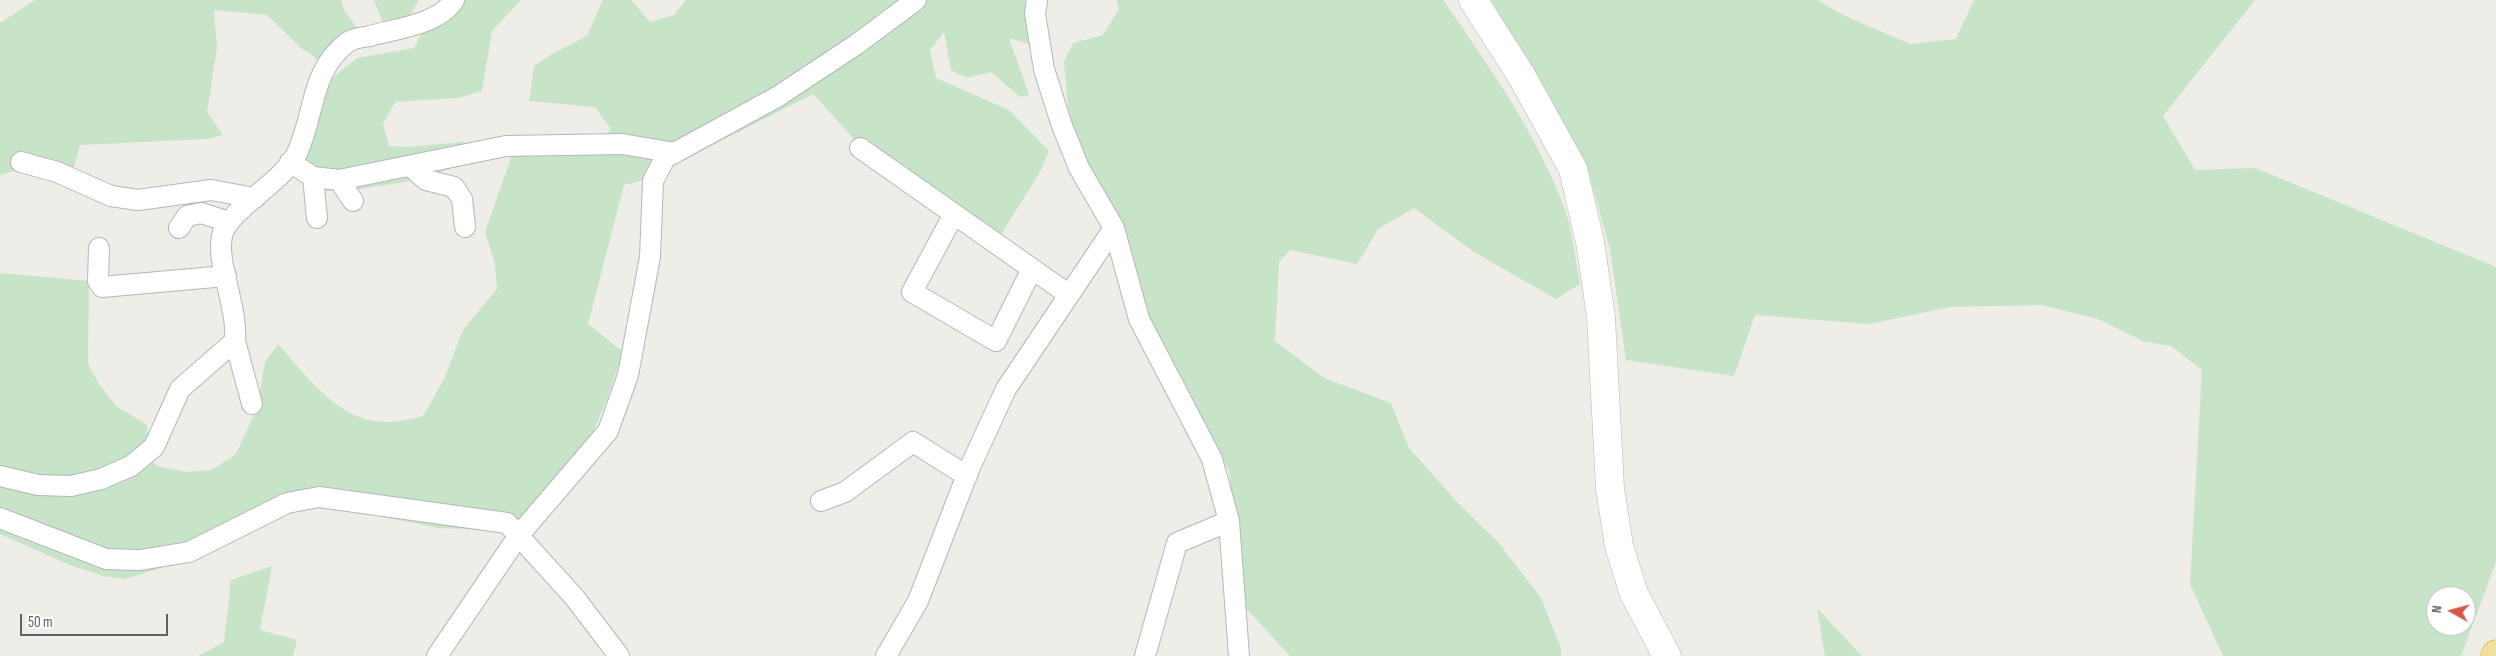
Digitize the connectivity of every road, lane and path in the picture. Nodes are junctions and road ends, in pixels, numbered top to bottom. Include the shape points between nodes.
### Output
1 (454, 0) edge
2 (916, 0) edge
3 (1037, 0) edge
4 (1473, 0) edge
5 (860, 148) dead end
6 (675, 153) junction
7 (21, 162) dead end
8 (290, 162) junction
9 (410, 166) junction
10 (313, 177) junction
11 (339, 180) junction
12 (255, 198) junction
13 (353, 201) dead end
14 (954, 214) junction
15 (317, 218) dead end
16 (229, 222) junction
17 (465, 227) dead end
18 (179, 228) dead end
19 (1114, 228) junction
20 (98, 248) dead end
21 (1032, 269) junction
22 (226, 276) junction
23 (1068, 294) junction
24 (235, 341) junction
25 (252, 404) dead end
26 (0, 476) edge
27 (967, 476) junction
28 (821, 500) dead end
29 (0, 518) edge
30 (1229, 521) junction
31 (519, 536) junction
32 (437, 656) edge
33 (619, 656) edge
34 (886, 656) edge
35 (1145, 656) edge
36 (1239, 656) edge
37 (1667, 656) edge

1 - 8 street via 438,18 349,41 327,64 297,153
2 - 6 street via 857,44 776,97
3 - 19 street via 1035,14 1044,69 1061,124 1079,168
4 - 37 street via 1521,75 1573,169 1590,242 1601,317 1610,488 1619,546 1634,594
5 - 14 street
6 - 9 street via 622,144 506,146
6 - 31 street via 665,158 653,182 650,257 628,375 608,431
7 - 12 street via 57,172 111,196 138,200 212,190
8 - 10 street
8 - 12 street
9 - 11 street
9 - 17 street via 426,180 454,187 462,199
10 - 11 street
10 - 15 street
11 - 13 street
12 - 16 street
14 - 21 street
14 - 21 street via 912,292 996,341
16 - 18 street via 201,213 186,216
16 - 22 street via 222,236
19 - 23 street
19 - 30 street via 1139,319 1212,459
20 - 22 street via 98,280 102,287
21 - 23 street
22 - 24 street via 237,323
23 - 27 street via 1006,389
24 - 25 street
24 - 26 street via 180,389 154,447 131,466 102,479 71,486 38,485
27 - 28 street via 913,442 846,492
27 - 34 street via 918,601
29 - 31 street via 106,559 140,560 188,552 287,503 319,497 508,523
30 - 35 street via 1177,543
30 - 36 street
31 - 32 street
31 - 33 street via 575,598

